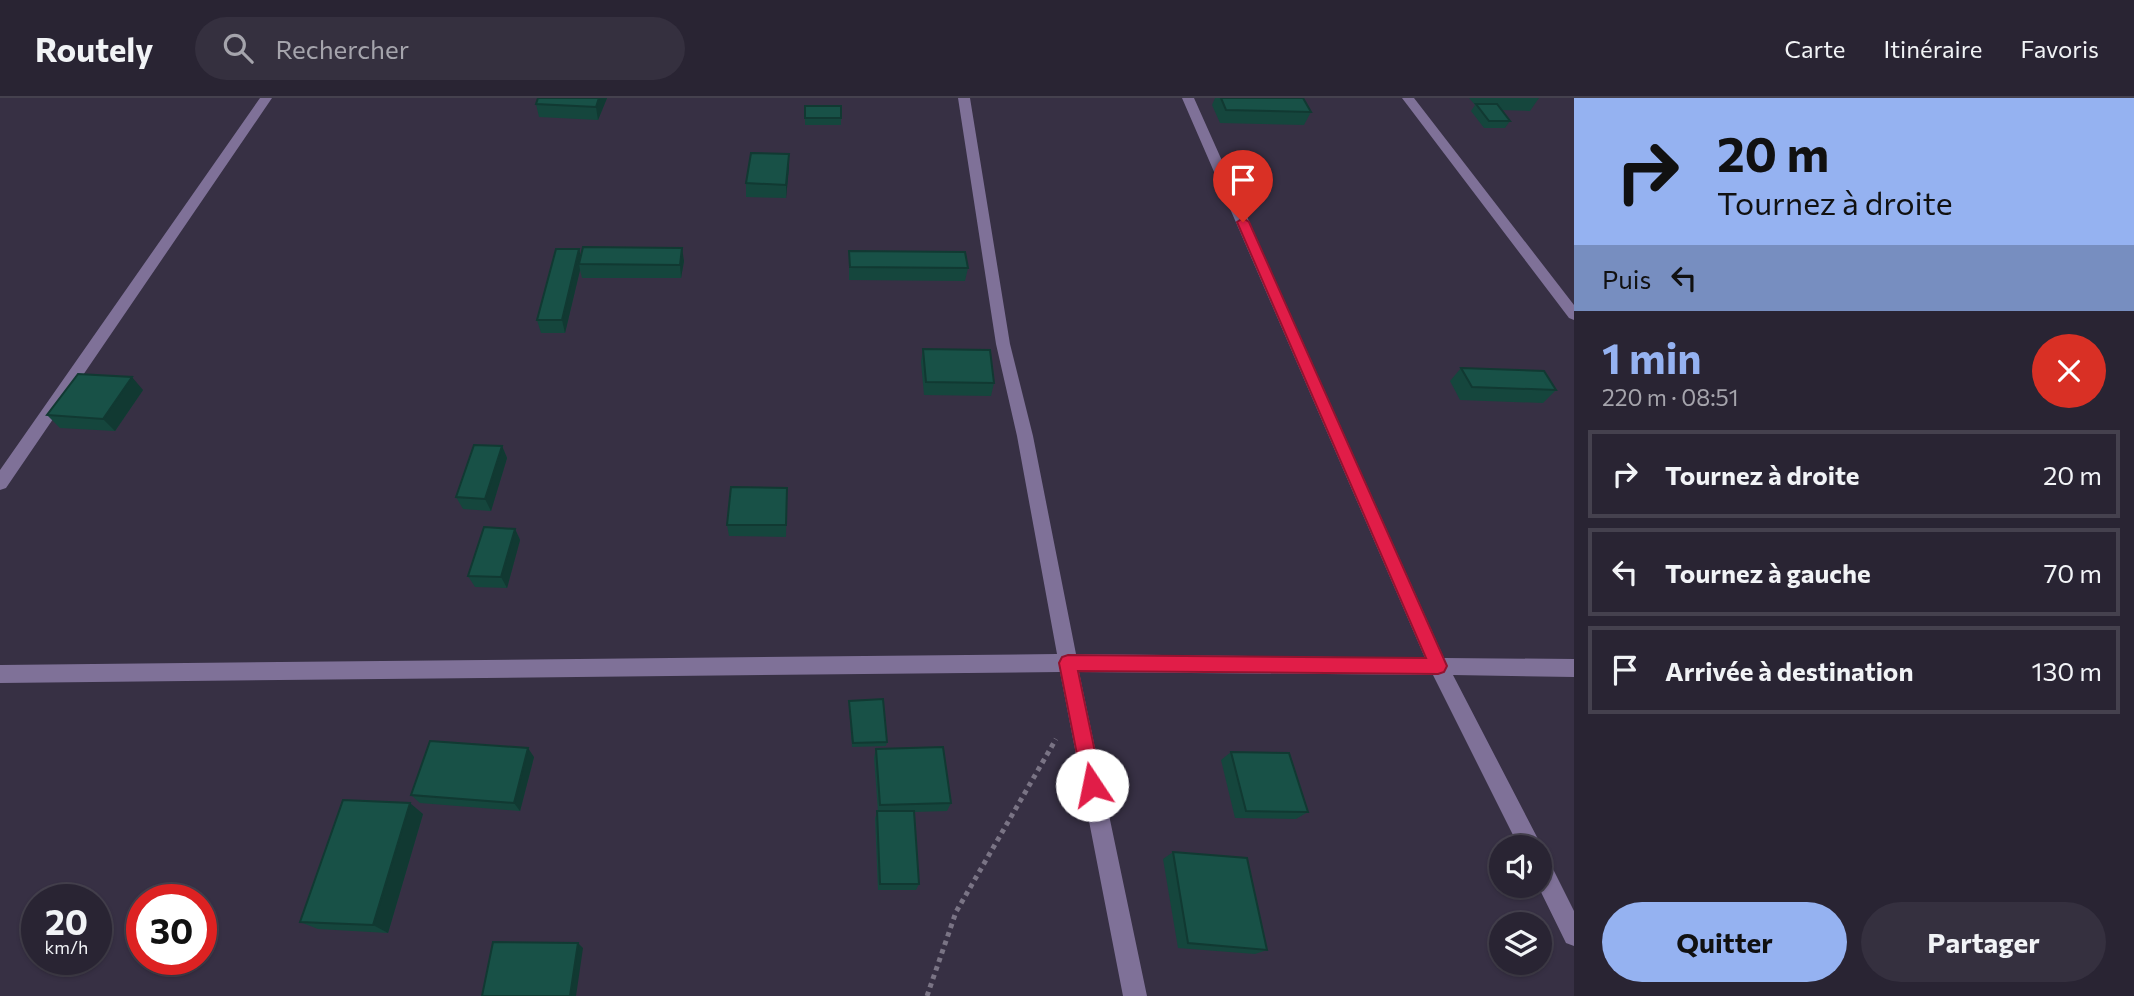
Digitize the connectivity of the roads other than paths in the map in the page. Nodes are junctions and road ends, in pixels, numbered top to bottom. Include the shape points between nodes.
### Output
1 (266, 98) edge
2 (964, 98) edge
3 (1188, 98) edge
4 (1408, 98) edge
5 (1574, 315) edge
6 (0, 483) edge
7 (1068, 663) junction
8 (1438, 666) junction
9 (1574, 668) edge
10 (0, 674) edge
11 (1524, 835) edge
12 (1552, 891) edge
13 (1574, 934) edge
14 (1135, 996) edge

1 - 6 street
2 - 7 street via 1003,344
3 - 8 street
4 - 5 street
7 - 8 street
7 - 10 street
7 - 14 street
8 - 9 street
8 - 11 street
12 - 13 street

